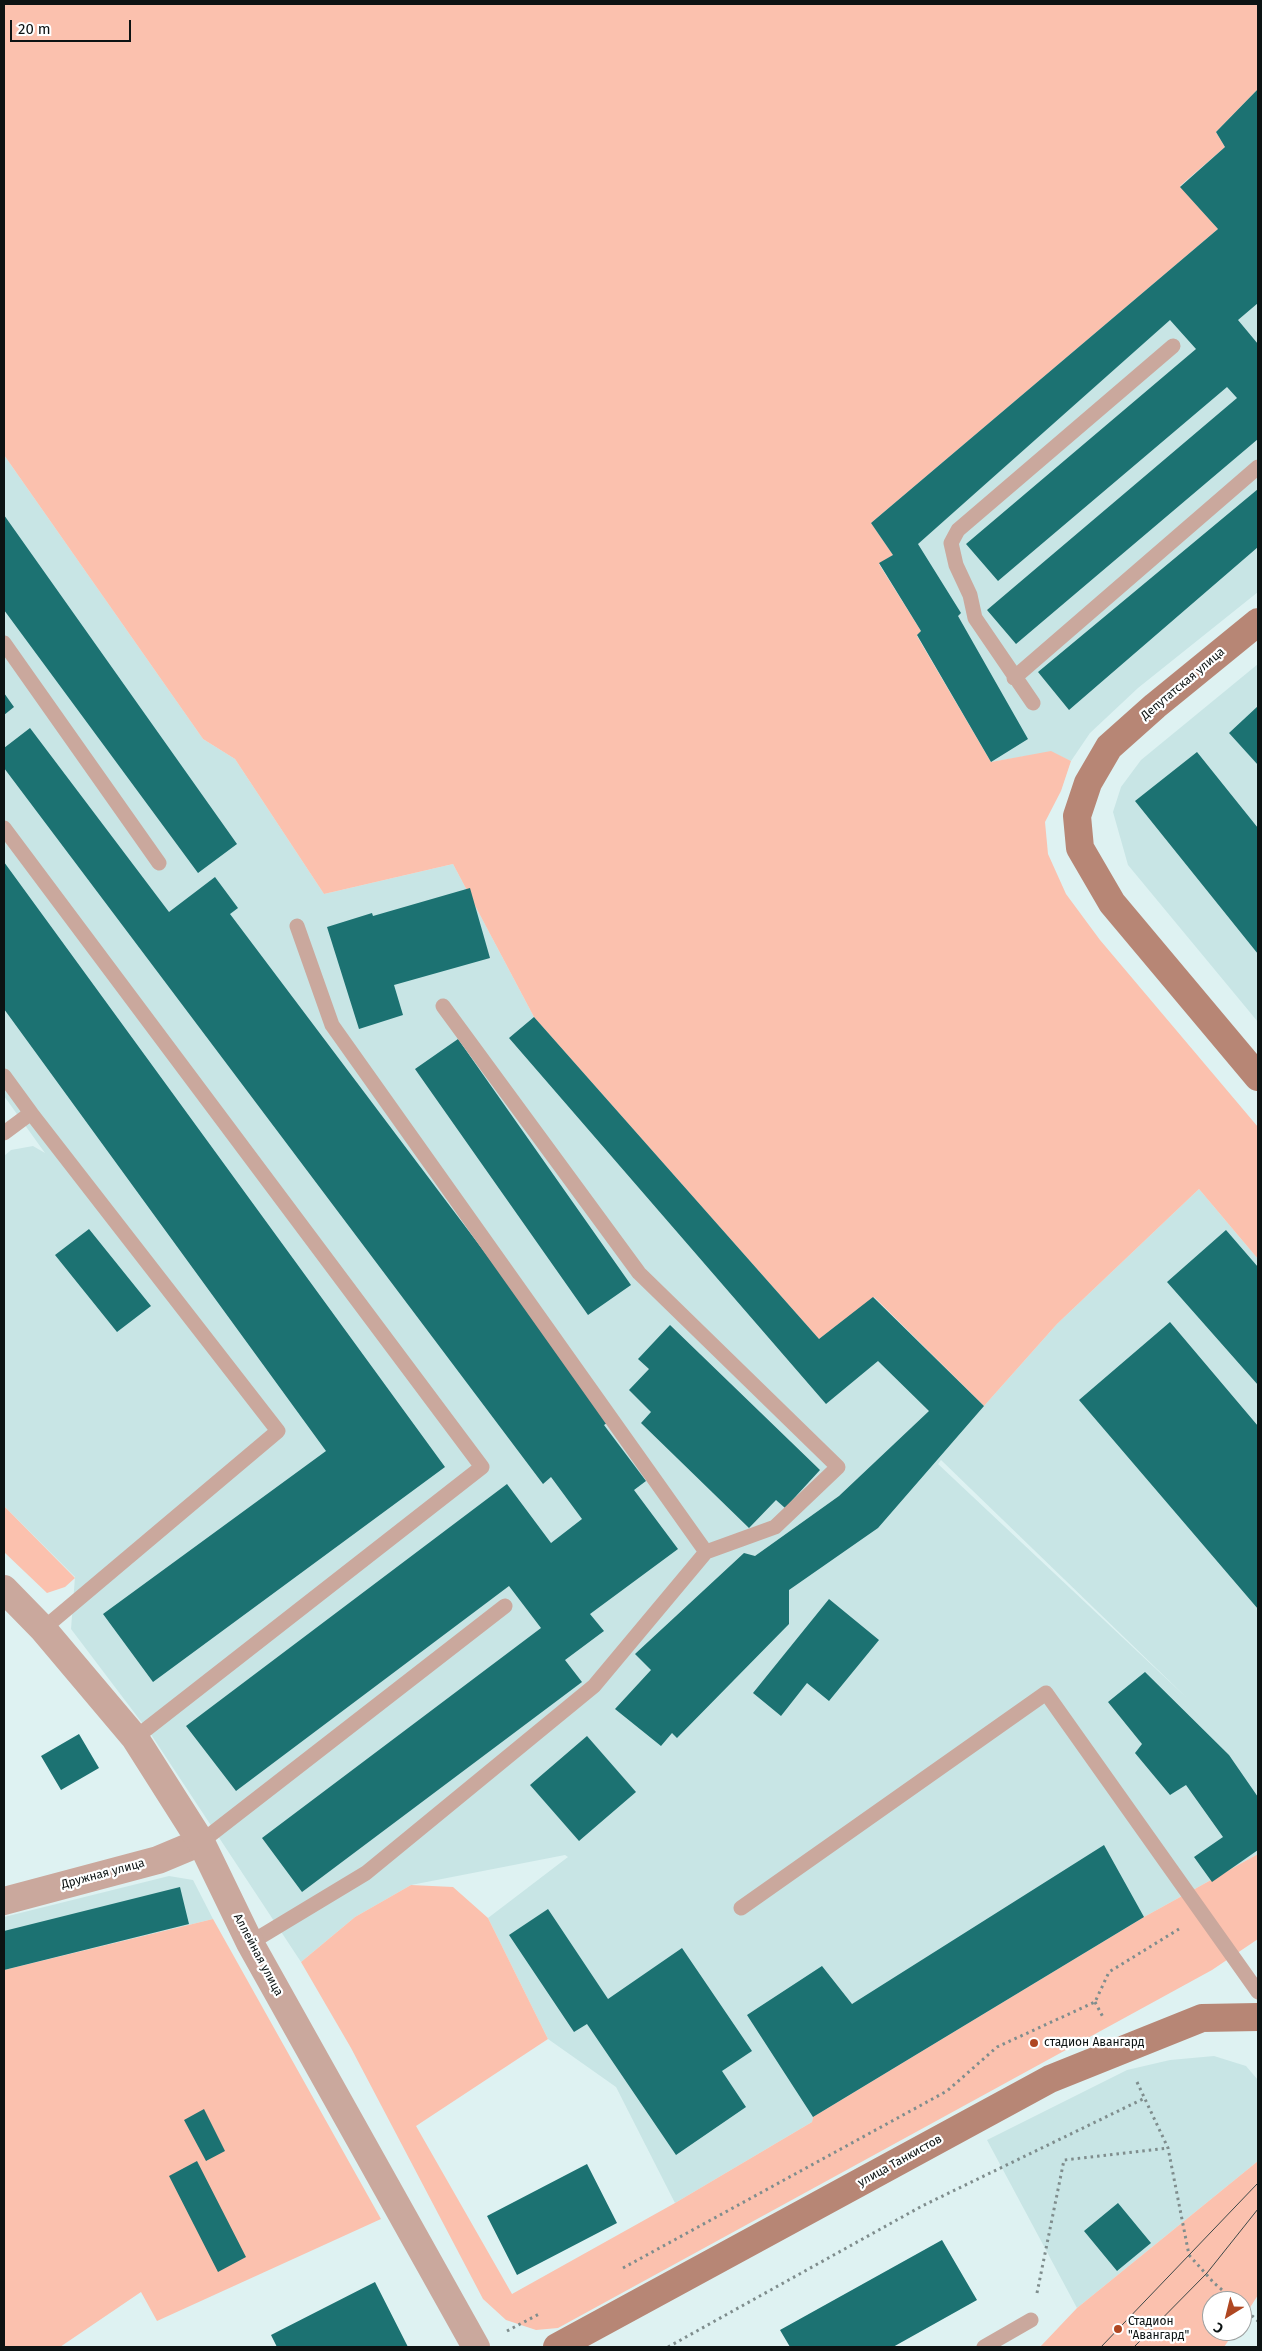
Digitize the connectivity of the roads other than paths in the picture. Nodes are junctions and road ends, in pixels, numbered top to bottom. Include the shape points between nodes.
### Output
1 (1173, 346) dead end
2 (1258, 467) edge
3 (1258, 622) edge
4 (4, 643) edge
5 (1014, 678) junction
6 (1032, 703) dead end
7 (4, 828) edge
8 (159, 863) dead end
9 (298, 926) dead end
10 (443, 1006) dead end
11 (4, 1076) edge
12 (1258, 1077) edge
13 (30, 1113) junction
14 (4, 1133) edge
15 (706, 1552) junction
16 (4, 1589) edge
17 (505, 1606) dead end
18 (44, 1629) junction
19 (135, 1738) junction
20 (201, 1842) junction
21 (4, 1901) edge
22 (741, 1908) dead end
23 (250, 1943) junction
24 (1258, 1992) edge
25 (1258, 2017) edge
26 (1031, 2320) road end
27 (476, 2347) edge
28 (557, 2347) edge
29 (984, 2347) edge

1 - 5 lane via 958,530 951,543 975,618
2 - 5 lane
3 - 12 main road, Депутатская улица via 1109,747 1088,783 1077,816 1080,848 1112,903
4 - 8 lane
5 - 6 lane
7 - 19 lane via 482,1467
9 - 15 lane via 332,1025
10 - 15 lane via 639,1274 838,1467 774,1527
11 - 13 lane
13 - 14 lane
13 - 18 lane via 278,1431
15 - 23 lane via 594,1686 366,1873
16 - 18 street, Аллейная улица
17 - 20 lane
18 - 19 street, Аллейная улица
19 - 20 street, Аллейная улица
20 - 21 street, Дружная улица via 158,1860
20 - 23 street, Аллейная улица
22 - 24 lane via 1046,1693
23 - 27 street, Аллейная улица
25 - 28 main road, улица Танкистов via 1202,2018 1050,2079
26 - 29 lane

